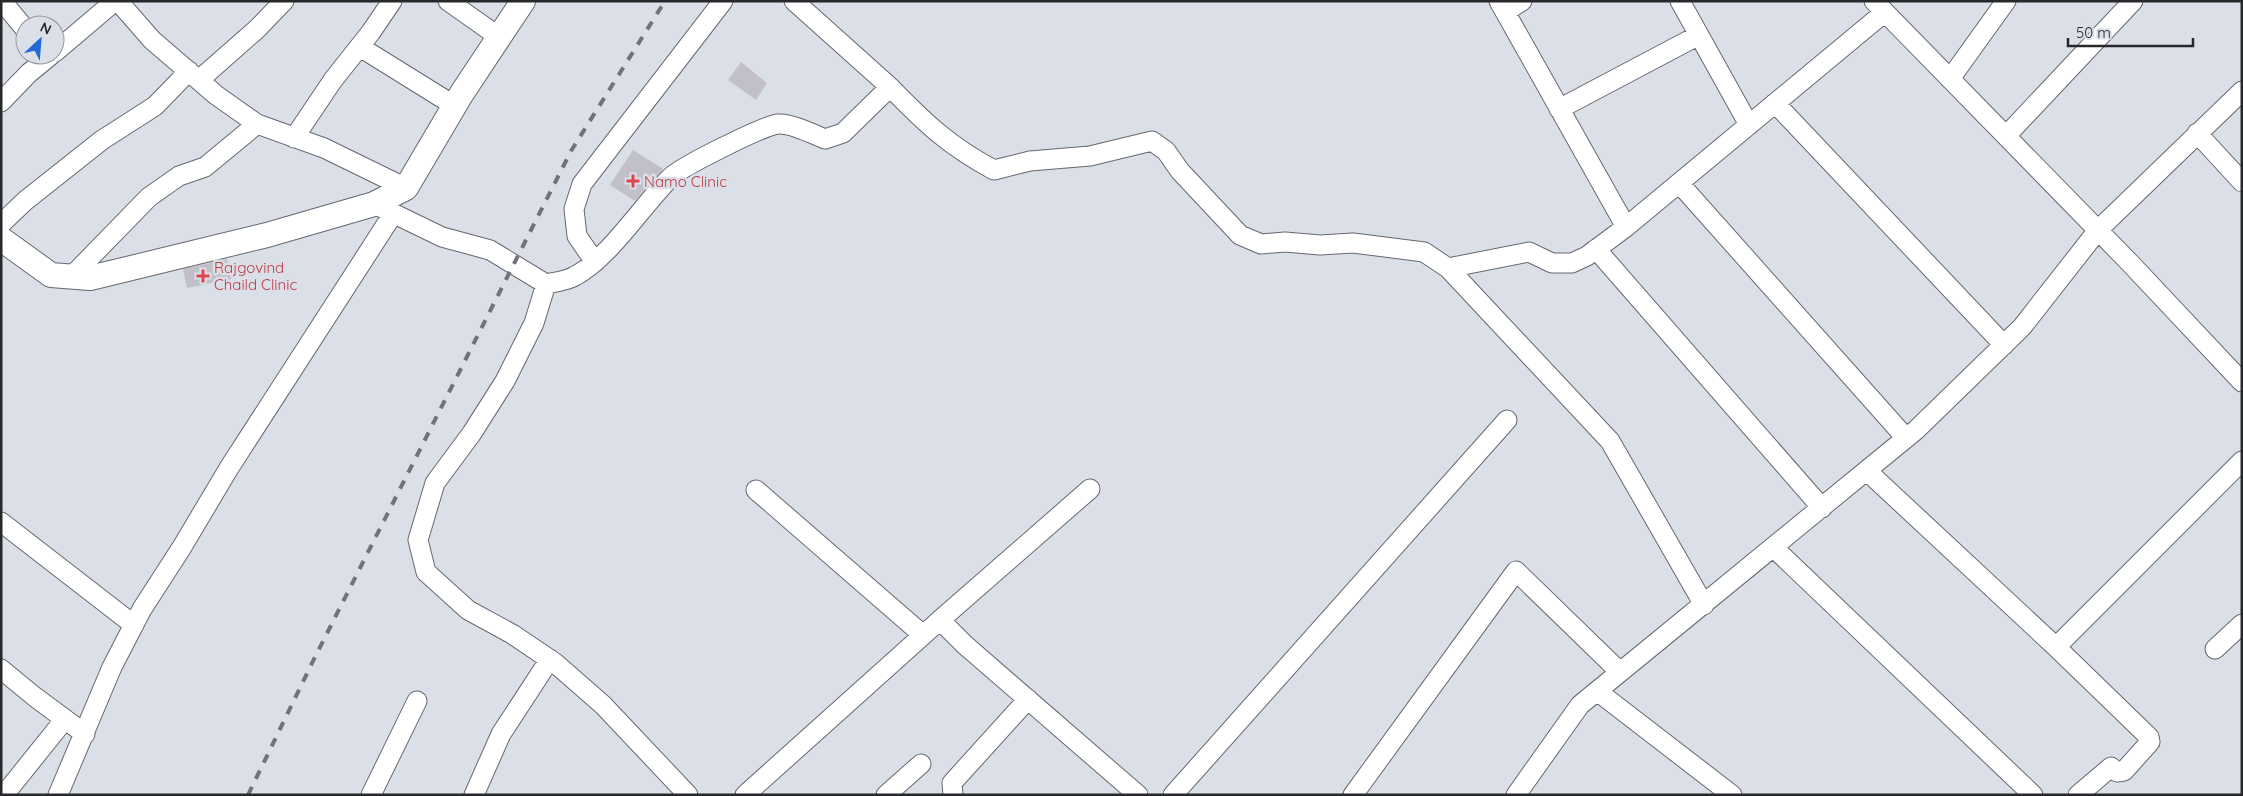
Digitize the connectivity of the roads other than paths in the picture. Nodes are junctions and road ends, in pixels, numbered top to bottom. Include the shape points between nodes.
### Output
1 (2, 1) edge
2 (116, 1) edge
3 (284, 1) edge
4 (392, 1) edge
5 (448, 1) edge
6 (522, 1) edge
7 (723, 1) edge
8 (794, 1) edge
9 (1522, 1) edge
10 (1680, 1) edge
11 (2006, 1) edge
12 (2133, 1) edge
13 (1502, 7) edge
14 (1879, 7) edge
15 (15, 17) edge
16 (1698, 35) junction
17 (499, 37) junction
18 (65, 43) edge
19 (360, 46) junction
20 (38, 65) edge
21 (194, 76) junction
22 (1950, 79) junction
23 (890, 87) junction
24 (2242, 91) edge
25 (1, 102) edge
26 (1775, 103) junction
27 (455, 106) junction
28 (1560, 109) junction
29 (257, 124) junction
30 (1749, 125) junction
31 (2197, 133) junction
32 (2006, 136) junction
33 (294, 138) junction
34 (2242, 182) edge
35 (1680, 183) junction
36 (406, 188) junction
37 (384, 209) junction
38 (1, 224) edge
39 (1626, 227) junction
40 (2098, 230) junction
41 (1, 240) edge
42 (1596, 249) junction
43 (595, 262) junction
44 (1448, 268) junction
45 (72, 276) junction
46 (546, 284) junction
47 (2004, 345) junction
48 (2242, 382) edge
49 (1507, 420) dead end
50 (1906, 438) junction
51 (2242, 461) edge
52 (1867, 470) junction
53 (1090, 489) dead end
54 (756, 490) dead end
55 (1822, 508) junction
56 (1, 522) edge
57 (1774, 548) junction
58 (1704, 605) junction
59 (940, 620) junction
60 (2242, 624) edge
61 (134, 625) junction
62 (923, 635) junction
63 (2056, 646) junction
64 (2215, 649) dead end
65 (550, 659) junction
66 (1, 669) edge
67 (1620, 672) junction
68 (1597, 691) junction
69 (1028, 699) junction
70 (417, 701) dead end
71 (65, 719) junction
72 (85, 734) junction
73 (921, 764) dead end
74 (4, 795) edge
75 (58, 795) edge
76 (371, 795) edge
77 (474, 795) edge
78 (688, 795) edge
79 (746, 795) edge
80 (886, 795) edge
81 (953, 795) edge
82 (1138, 795) edge
83 (1173, 795) edge
84 (1354, 795) edge
85 (1516, 795) edge
86 (1732, 795) edge
87 (2033, 795) edge
88 (2078, 795) edge

1 - 15 street
2 - 18 street
2 - 21 street via 152,40
3 - 21 street via 257,29
4 - 19 street
5 - 17 street
6 - 17 street
7 - 43 street via 582,184 574,209 576,236
8 - 23 street
9 - 13 street
10 - 16 street
11 - 22 street
12 - 32 street
13 - 28 street
14 - 22 street
14 - 26 street
16 - 28 street
16 - 30 street
17 - 27 street
19 - 27 street
19 - 33 street
20 - 25 street
21 - 29 street
21 - 38 street via 102,140
22 - 32 street
23 - 43 street via 843,133 825,139 806,130 778,124 718,150 671,176
23 - 44 street via 941,137 994,170 1030,161 1090,156 1152,141 1166,151 1180,171 1240,235 1261,244 1353,243 1424,252
24 - 31 street
26 - 30 street
26 - 47 street
27 - 36 street
28 - 39 street
29 - 33 street
29 - 45 street via 206,167 179,176 149,197
30 - 35 street
31 - 34 street
31 - 40 street
32 - 40 street
33 - 36 street via 324,148
35 - 39 street
35 - 50 street
36 - 37 street
37 - 45 street via 90,278
37 - 46 street via 442,237 490,250
37 - 61 street
39 - 42 street
40 - 47 street via 2022,327
40 - 48 street
41 - 45 street via 51,274
42 - 44 street via 1572,263 1552,263 1529,252
42 - 55 street
43 - 46 street via 574,277
44 - 58 street via 1610,441
46 - 65 street via 534,323 505,381 435,483 418,540 426,572 461,604
47 - 50 street
49 - 83 street
50 - 52 street
51 - 63 street
52 - 55 street
52 - 63 street
53 - 59 street
54 - 62 street
55 - 57 street
56 - 61 street
57 - 58 street
57 - 87 street
58 - 67 street
59 - 62 street
59 - 69 street
60 - 64 street
61 - 72 street via 112,667
62 - 79 street
63 - 88 street via 2149,737 2150,742 2124,771 2117,772 2106,761
65 - 77 street via 501,734
65 - 78 street via 603,704
66 - 71 street
67 - 68 street
67 - 84 street via 1516,571
68 - 85 street via 1580,705
68 - 86 street
69 - 81 street via 952,783
69 - 82 street
70 - 76 street
71 - 72 street
71 - 74 street
72 - 75 street
73 - 80 street

